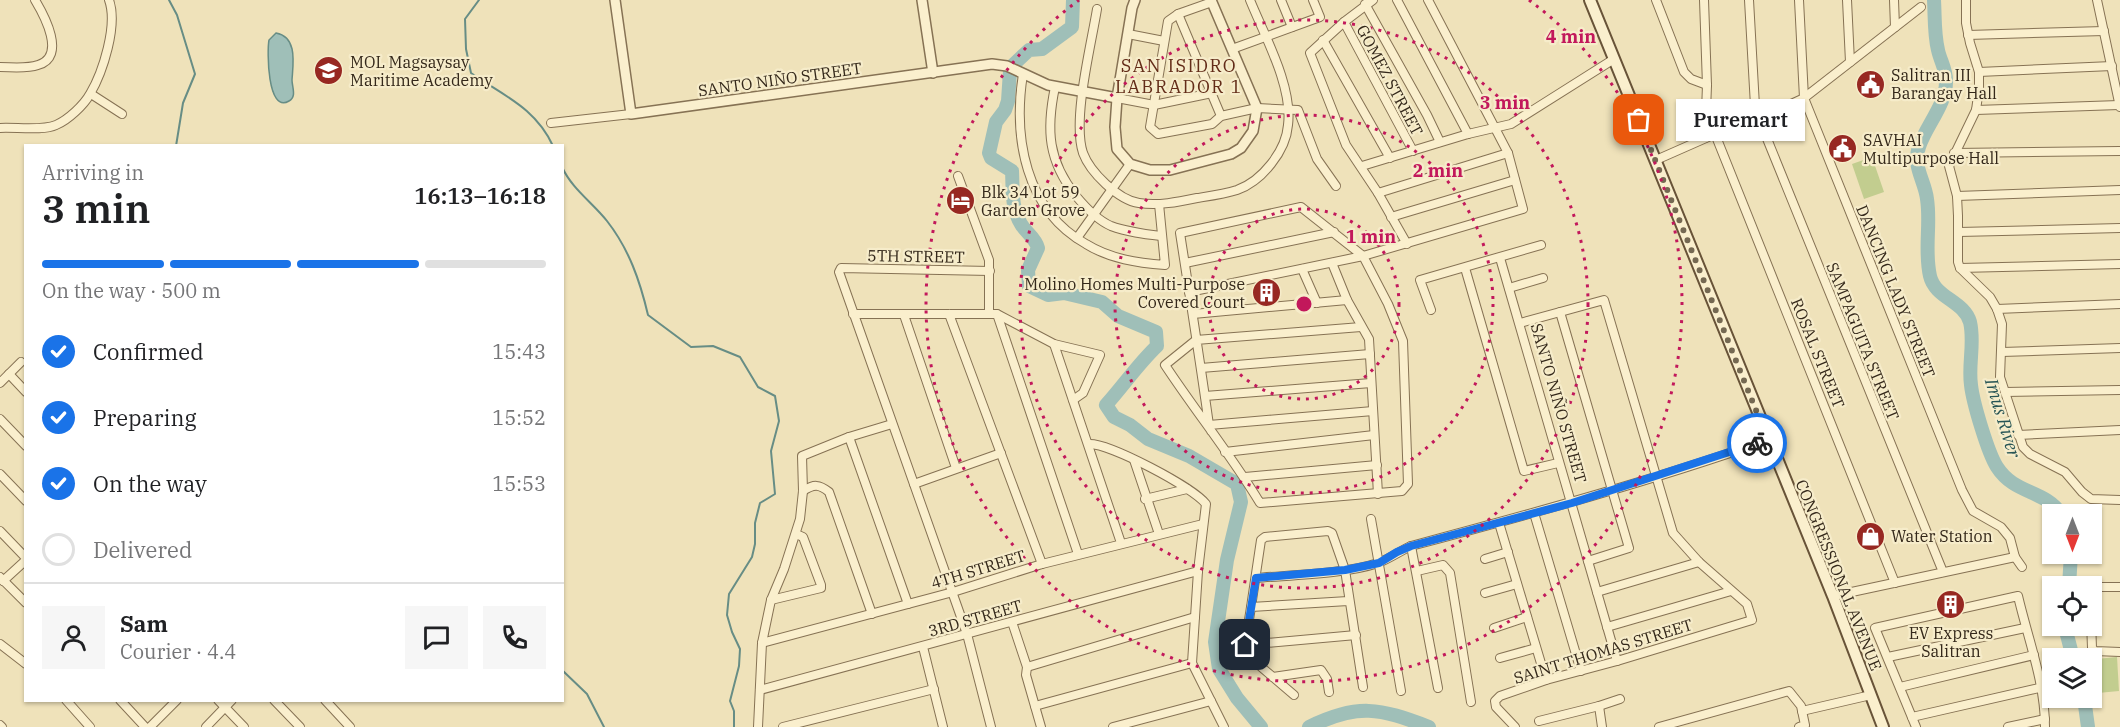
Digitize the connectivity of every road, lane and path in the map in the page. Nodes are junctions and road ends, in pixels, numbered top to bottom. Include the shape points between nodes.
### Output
1 (35, 0) edge
2 (109, 0) edge
3 (615, 0) edge
4 (922, 0) edge
5 (1135, 0) edge
6 (1250, 0) edge
7 (1281, 0) edge
8 (1314, 0) edge
9 (1397, 0) edge
10 (1428, 0) edge
11 (1590, 0) edge
12 (1656, 0) edge
13 (1704, 0) edge
14 (1749, 0) edge
15 (1799, 0) edge
16 (1847, 0) edge
17 (1894, 0) edge
18 (1966, 0) edge
19 (2097, 0) edge
20 (1211, 1) edge
21 (1369, 2) edge
22 (1921, 7) dead end
23 (1097, 9) dead end
24 (1178, 14) junction
25 (1344, 22) junction
26 (1292, 27) junction
27 (1895, 27) junction
28 (2104, 31) junction
29 (1128, 34) junction
30 (1968, 35) junction
31 (1265, 37) junction
32 (1164, 40) junction
33 (1323, 40) junction
34 (1232, 49) junction
35 (1614, 59) junction
36 (1850, 62) junction
37 (2112, 66) junction
38 (0, 67) edge
39 (1979, 72) junction
40 (933, 73) junction
41 (1021, 73) junction
42 (1707, 85) junction
43 (1055, 87) junction
44 (1083, 93) junction
45 (1212, 93) junction
46 (91, 94) junction
47 (1117, 98) junction
48 (1804, 98) junction
49 (1154, 105) junction
50 (2120, 106) edge
51 (1257, 108) junction
52 (1287, 108) junction
53 (1976, 110) junction
54 (122, 114) dead end
55 (631, 114) junction
56 (1221, 116) junction
57 (1759, 119) junction
58 (551, 123) dead end
59 (1496, 126) junction
60 (0, 128) edge
61 (1468, 134) junction
62 (1715, 134) junction
63 (1705, 138) junction
64 (1440, 142) junction
65 (1413, 151) junction
66 (2120, 151) edge
67 (1508, 153) junction
68 (1954, 153) junction
69 (1390, 158) junction
70 (1656, 160) junction
71 (1130, 164) junction
72 (1362, 166) junction
73 (958, 176) dead end
74 (1515, 180) junction
75 (1336, 186) dead end
76 (1111, 189) junction
77 (2120, 190) edge
78 (1378, 193) junction
79 (1957, 196) junction
80 (1159, 204) junction
81 (1093, 215) junction
82 (1392, 217) junction
83 (2120, 228) edge
84 (1334, 232) junction
85 (1959, 232) junction
86 (1161, 236) junction
87 (1077, 238) junction
88 (1407, 244) junction
89 (1541, 245) dead end
90 (1363, 256) junction
91 (1500, 258) junction
92 (1185, 263) junction
93 (1332, 263) junction
94 (2120, 264) edge
95 (1465, 268) junction
96 (1960, 268) junction
97 (1302, 269) junction
98 (990, 271) junction
99 (1543, 278) dead end
100 (1509, 288) junction
101 (1189, 292) junction
102 (1347, 300) junction
103 (1317, 303) junction
104 (2120, 304) edge
105 (1997, 309) junction
106 (1431, 310) dead end
107 (1560, 312) junction
108 (854, 314) junction
109 (948, 314) junction
110 (993, 314) junction
111 (1192, 314) junction
112 (904, 315) junction
113 (1520, 323) junction
114 (1361, 327) junction
115 (1197, 340) junction
116 (1054, 344) junction
117 (2120, 348) edge
118 (2002, 352) junction
119 (1370, 354) junction
120 (21, 362) dead end
121 (1201, 368) junction
122 (9, 374) junction
123 (0, 383) edge
124 (1371, 383) junction
125 (24, 390) edge
126 (2120, 390) edge
127 (2005, 392) junction
128 (1205, 396) junction
129 (1073, 400) junction
130 (1373, 411) junction
131 (0, 419) edge
132 (892, 424) junction
133 (1210, 428) junction
134 (2120, 430) edge
135 (1374, 435) junction
136 (2018, 435) junction
137 (849, 436) junction
138 (1768, 440) junction
139 (24, 444) edge
140 (1089, 444) junction
141 (1225, 452) junction
142 (1000, 453) junction
143 (1134, 460) junction
144 (1558, 463) junction
145 (1377, 465) junction
146 (956, 468) junction
147 (0, 474) edge
148 (1657, 476) junction
149 (1245, 477) junction
150 (914, 484) junction
151 (1186, 489) junction
152 (1612, 490) junction
153 (804, 491) junction
154 (1378, 494) junction
155 (24, 499) edge
156 (1145, 499) junction
157 (2120, 500) edge
158 (1572, 503) junction
159 (1534, 513) junction
160 (1371, 519) dead end
161 (1499, 523) junction
162 (1203, 524) junction
163 (0, 531) edge
164 (796, 534) junction
165 (1159, 534) junction
166 (1121, 543) junction
167 (1411, 546) junction
168 (1508, 552) junction
169 (1078, 554) junction
170 (24, 557) edge
171 (2015, 557) junction
172 (1485, 558) dead end
173 (24, 561) edge
174 (1588, 561) junction
175 (1699, 562) junction
176 (1379, 563) junction
177 (1042, 564) junction
178 (2022, 567) dead end
179 (1345, 570) junction
180 (1198, 571) junction
181 (1417, 571) junction
182 (1943, 572) junction
183 (1256, 578) junction
184 (2, 579) edge
185 (1895, 583) junction
186 (1517, 584) junction
187 (2120, 587) edge
188 (2102, 588) edge
189 (1731, 591) junction
190 (953, 592) junction
191 (1597, 592) junction
192 (1485, 593) dead end
193 (1833, 596) junction
194 (771, 600) junction
195 (24, 601) edge
196 (1348, 601) junction
197 (908, 604) junction
198 (1251, 607) junction
199 (872, 614) junction
200 (1195, 617) junction
201 (1527, 617) junction
202 (1012, 622) junction
203 (1607, 627) junction
204 (1494, 628) dead end
205 (2025, 628) junction
206 (967, 634) junction
207 (1356, 635) junction
208 (2092, 636) edge
209 (762, 643) junction
210 (0, 644) edge
211 (1245, 645) junction
212 (923, 647) junction
213 (1536, 648) junction
214 (2120, 652) edge
215 (2034, 655) junction
216 (1888, 657) junction
217 (1500, 658) dead end
218 (1617, 661) junction
219 (24, 662) edge
220 (1192, 663) junction
221 (1027, 667) junction
222 (1581, 671) junction
223 (1274, 677) junction
224 (1546, 680) junction
225 (1363, 687) dead end
226 (1900, 687) junction
227 (1438, 688) dead end
228 (2040, 688) junction
229 (934, 689) junction
230 (760, 690) junction
231 (1401, 691) dead end
232 (1329, 692) dead end
233 (1870, 692) junction
234 (1294, 695) dead end
235 (1620, 699) dead end
236 (1211, 701) junction
237 (68, 702) edge
238 (122, 702) edge
239 (173, 702) edge
240 (220, 702) edge
241 (230, 702) edge
242 (276, 702) edge
243 (327, 702) edge
244 (1471, 702) dead end
245 (1035, 706) junction
246 (1599, 706) junction
247 (225, 708) junction
248 (1802, 709) junction
249 (1912, 717) junction
250 (1539, 721) dead end
251 (2045, 723) edge
252 (90, 727) edge
253 (145, 727) edge
254 (150, 727) edge
255 (206, 727) edge
256 (244, 727) edge
257 (300, 727) edge
258 (350, 727) edge
259 (758, 727) edge
260 (783, 727) edge
261 (943, 727) edge
262 (991, 727) edge
263 (1041, 727) edge
264 (1113, 727) edge
265 (1224, 727) edge
266 (1515, 727) edge
267 (1602, 727) edge
268 (1659, 727) edge
269 (1799, 727) edge
270 (1883, 727) edge
271 (1916, 727) edge
272 (2008, 727) edge

1 - 38 street via 51,32 49,57 36,66
2 - 46 street via 111,42
3 - 55 street
4 - 40 street
5 - 29 street
6 - 31 street
7 - 26 street
8 - 26 street via 1320,17
9 - 61 street
10 - 59 street
11 - 35 main road, CONGRESSIONAL AVENUE
12 - 42 street via 1684,72
13 - 42 street
14 - 57 street, SAMPAGUITA STREET
15 - 48 street, DANCING LADY STREET
16 - 36 street
17 - 27 street
18 - 30 street
19 - 28 street
20 - 24 street
20 - 34 street
21 - 25 street
21 - 64 street
22 - 27 street
23 - 44 street
24 - 32 street via 1168,21
24 - 45 street
25 - 33 street
25 - 65 street, GOMEZ STREET
26 - 31 street
27 - 36 street
28 - 30 street
28 - 37 street
29 - 32 street
29 - 47 street
30 - 39 street
31 - 34 street
31 - 52 street via 1279,71
32 - 49 street
33 - 69 street
33 - 72 street via 1310,56 1346,145
34 - 51 street
35 - 59 street via 1511,124
35 - 70 main road, CONGRESSIONAL AVENUE
36 - 48 street
37 - 39 street
37 - 50 street
39 - 53 street
40 - 41 street, SANTO NIÑO STREET via 992,64
40 - 55 street, SANTO NIÑO STREET
41 - 43 street
41 - 87 street via 1018,114 1026,165 1048,211
42 - 63 street
43 - 44 street
43 - 81 street via 1049,129 1055,162 1065,182
44 - 47 street
44 - 76 street via 1079,118 1083,153 1090,168
45 - 49 street
45 - 56 street
46 - 54 street
46 - 60 street via 58,125
47 - 49 street
47 - 71 street via 1114,138 1117,149
48 - 57 street
48 - 171 street, DANCING LADY STREET via 1962,490 1973,511 2001,527 2010,538
49 - 56 street via 1150,127 1158,134 1212,124
50 - 53 street
51 - 52 street
51 - 56 street
51 - 71 street via 1253,132 1231,154 1170,170
52 - 75 street via 1298,110 1317,159
52 - 80 street via 1288,125 1282,145 1258,177 1239,189
53 - 68 street
55 - 58 street
57 - 62 street
57 - 182 street, SAMPAGUITA STREET
59 - 61 street
59 - 67 street
61 - 64 street
62 - 63 street
62 - 185 street, ROSAL STREET
63 - 70 street
64 - 65 street
65 - 69 street
66 - 68 street
67 - 74 street
67 - 78 street
68 - 79 street via 1949,166
69 - 72 street
70 - 138 main road, CONGRESSIONAL AVENUE
71 - 76 street
72 - 78 street
73 - 98 street
74 - 82 street
74 - 88 street via 1523,209
76 - 80 street via 1136,203
76 - 81 street
77 - 79 street
78 - 82 street
79 - 85 street
80 - 86 street
81 - 86 street via 1135,233
81 - 87 street
82 - 88 street
83 - 85 street
84 - 90 street
84 - 92 street
84 - 92 street via 1301,207 1180,233
85 - 96 street
86 - 87 street via 1165,265 1113,256
88 - 90 street
89 - 91 street
90 - 93 street
90 - 154 street via 1403,341 1405,361 1408,484 1402,491
91 - 95 street
91 - 100 street, SANTO NIÑO STREET
92 - 101 street
93 - 97 street
93 - 102 street
94 - 96 street
95 - 106 street via 1420,280
95 - 144 street via 1524,471
96 - 105 street
97 - 101 street
97 - 103 street
98 - 108 street, 5TH STREET via 841,268 839,276
98 - 110 street
99 - 100 street
100 - 113 street, SANTO NIÑO STREET
101 - 111 street
102 - 103 street
102 - 114 street
103 - 111 street
104 - 105 street
105 - 118 street
107 - 113 street
107 - 148 street via 1604,300
107 - 152 street
108 - 112 street
108 - 132 street
109 - 110 street
109 - 112 street
109 - 142 street
110 - 116 street
110 - 169 street
111 - 115 street
112 - 146 street
113 - 144 street, SANTO NIÑO STREET
114 - 115 street
114 - 119 street via 1369,339
115 - 121 street
115 - 133 street via 1165,365
116 - 129 street
116 - 129 street via 1100,355 1083,393
117 - 118 street
118 - 127 street via 2000,378
119 - 121 street
119 - 124 street
120 - 122 street
121 - 128 street
122 - 123 street
122 - 125 street
124 - 128 street
124 - 130 street
126 - 127 street
127 - 136 street
128 - 133 street
129 - 140 street
130 - 133 street
130 - 135 street
131 - 139 street
132 - 137 street
132 - 150 street
133 - 141 street
134 - 136 street
135 - 141 street
135 - 145 street
136 - 157 street via 2030,454 2065,472 2086,496
137 - 153 street via 802,456
137 - 197 street
138 - 148 street
138 - 193 main road, CONGRESSIONAL AVENUE
140 - 143 street
140 - 166 street
141 - 149 street
142 - 146 street
142 - 177 street
143 - 151 street
143 - 156 street
144 - 158 street, SANTO NIÑO STREET
145 - 149 street
145 - 154 street
146 - 150 street
147 - 155 street
148 - 152 street
148 - 175 street via 1673,533
149 - 154 street via 1260,503
150 - 190 street
151 - 156 street
151 - 162 street via 1206,504
152 - 158 street
152 - 174 street via 1629,548
153 - 164 street
153 - 199 street via 821,485 829,492
156 - 165 street
158 - 159 street
158 - 174 street, SANTO NIÑO STREET
159 - 161 street
159 - 222 street
160 - 176 street
161 - 167 street
161 - 168 street
162 - 165 street, 4TH STREET
162 - 180 street
163 - 170 street
164 - 194 street
164 - 194 street via 803,537 820,588
165 - 166 street, 4TH STREET
166 - 169 street, 4TH STREET
167 - 176 street
167 - 181 street
168 - 172 street
168 - 186 street
169 - 177 street, 4TH STREET
171 - 178 street, DANCING LADY STREET
171 - 182 street
173 - 184 street
174 - 191 street, SANTO NIÑO STREET
175 - 189 street
175 - 191 street
176 - 179 street
176 - 231 street
177 - 190 street, 4TH STREET
179 - 183 street
179 - 183 street via 1334,536 1328,531 1265,537 1261,540
179 - 196 street
180 - 200 street
180 - 202 street, 3RD STREET
181 - 227 street
181 - 244 street via 1443,566 1450,573
182 - 185 street
183 - 198 street
184 - 195 street
185 - 193 street
186 - 192 street
186 - 201 street
187 - 188 street
189 - 203 street
189 - 218 street, SAINT THOMAS STREET via 1747,604 1752,621
190 - 197 street, 4TH STREET
190 - 206 street
191 - 203 street, SANTO NIÑO STREET
193 - 233 main road, CONGRESSIONAL AVENUE
194 - 209 street
196 - 198 street
196 - 207 street
197 - 199 street, 4TH STREET
198 - 211 street
199 - 209 street, 4TH STREET
200 - 220 street
200 - 221 street
201 - 204 street
201 - 213 street
202 - 206 street, 3RD STREET
202 - 221 street
203 - 218 street, SANTO NIÑO STREET
205 - 215 street
205 - 216 street
205 - 216 street via 2018,596 1875,628
206 - 212 street, 3RD STREET
206 - 262 street
207 - 211 street
207 - 225 street
208 - 214 street via 2095,651
209 - 230 street
210 - 219 street
211 - 223 street via 1253,660
212 - 229 street
212 - 230 street, 3RD STREET
213 - 217 street
213 - 224 street
215 - 226 street
215 - 228 street
216 - 226 street
218 - 222 street, SAINT THOMAS STREET
220 - 236 street
220 - 245 street
221 - 245 street
222 - 224 street, SAINT THOMAS STREET
223 - 232 street via 1321,670
223 - 234 street
224 - 266 street, SAINT THOMAS STREET via 1495,701
226 - 249 street
228 - 249 street
228 - 251 street
229 - 260 street
229 - 261 street
230 - 259 street
233 - 248 street
233 - 270 main road, CONGRESSIONAL AVENUE
235 - 246 street
236 - 264 street
236 - 265 street
237 - 252 street
238 - 253 street
239 - 254 street
240 - 247 street
241 - 247 street
242 - 257 street
243 - 258 street
245 - 263 street
246 - 250 street
246 - 267 street
247 - 255 street
247 - 256 street
248 - 268 street via 1789,691
248 - 269 street via 1805,725
249 - 271 street
251 - 272 street

